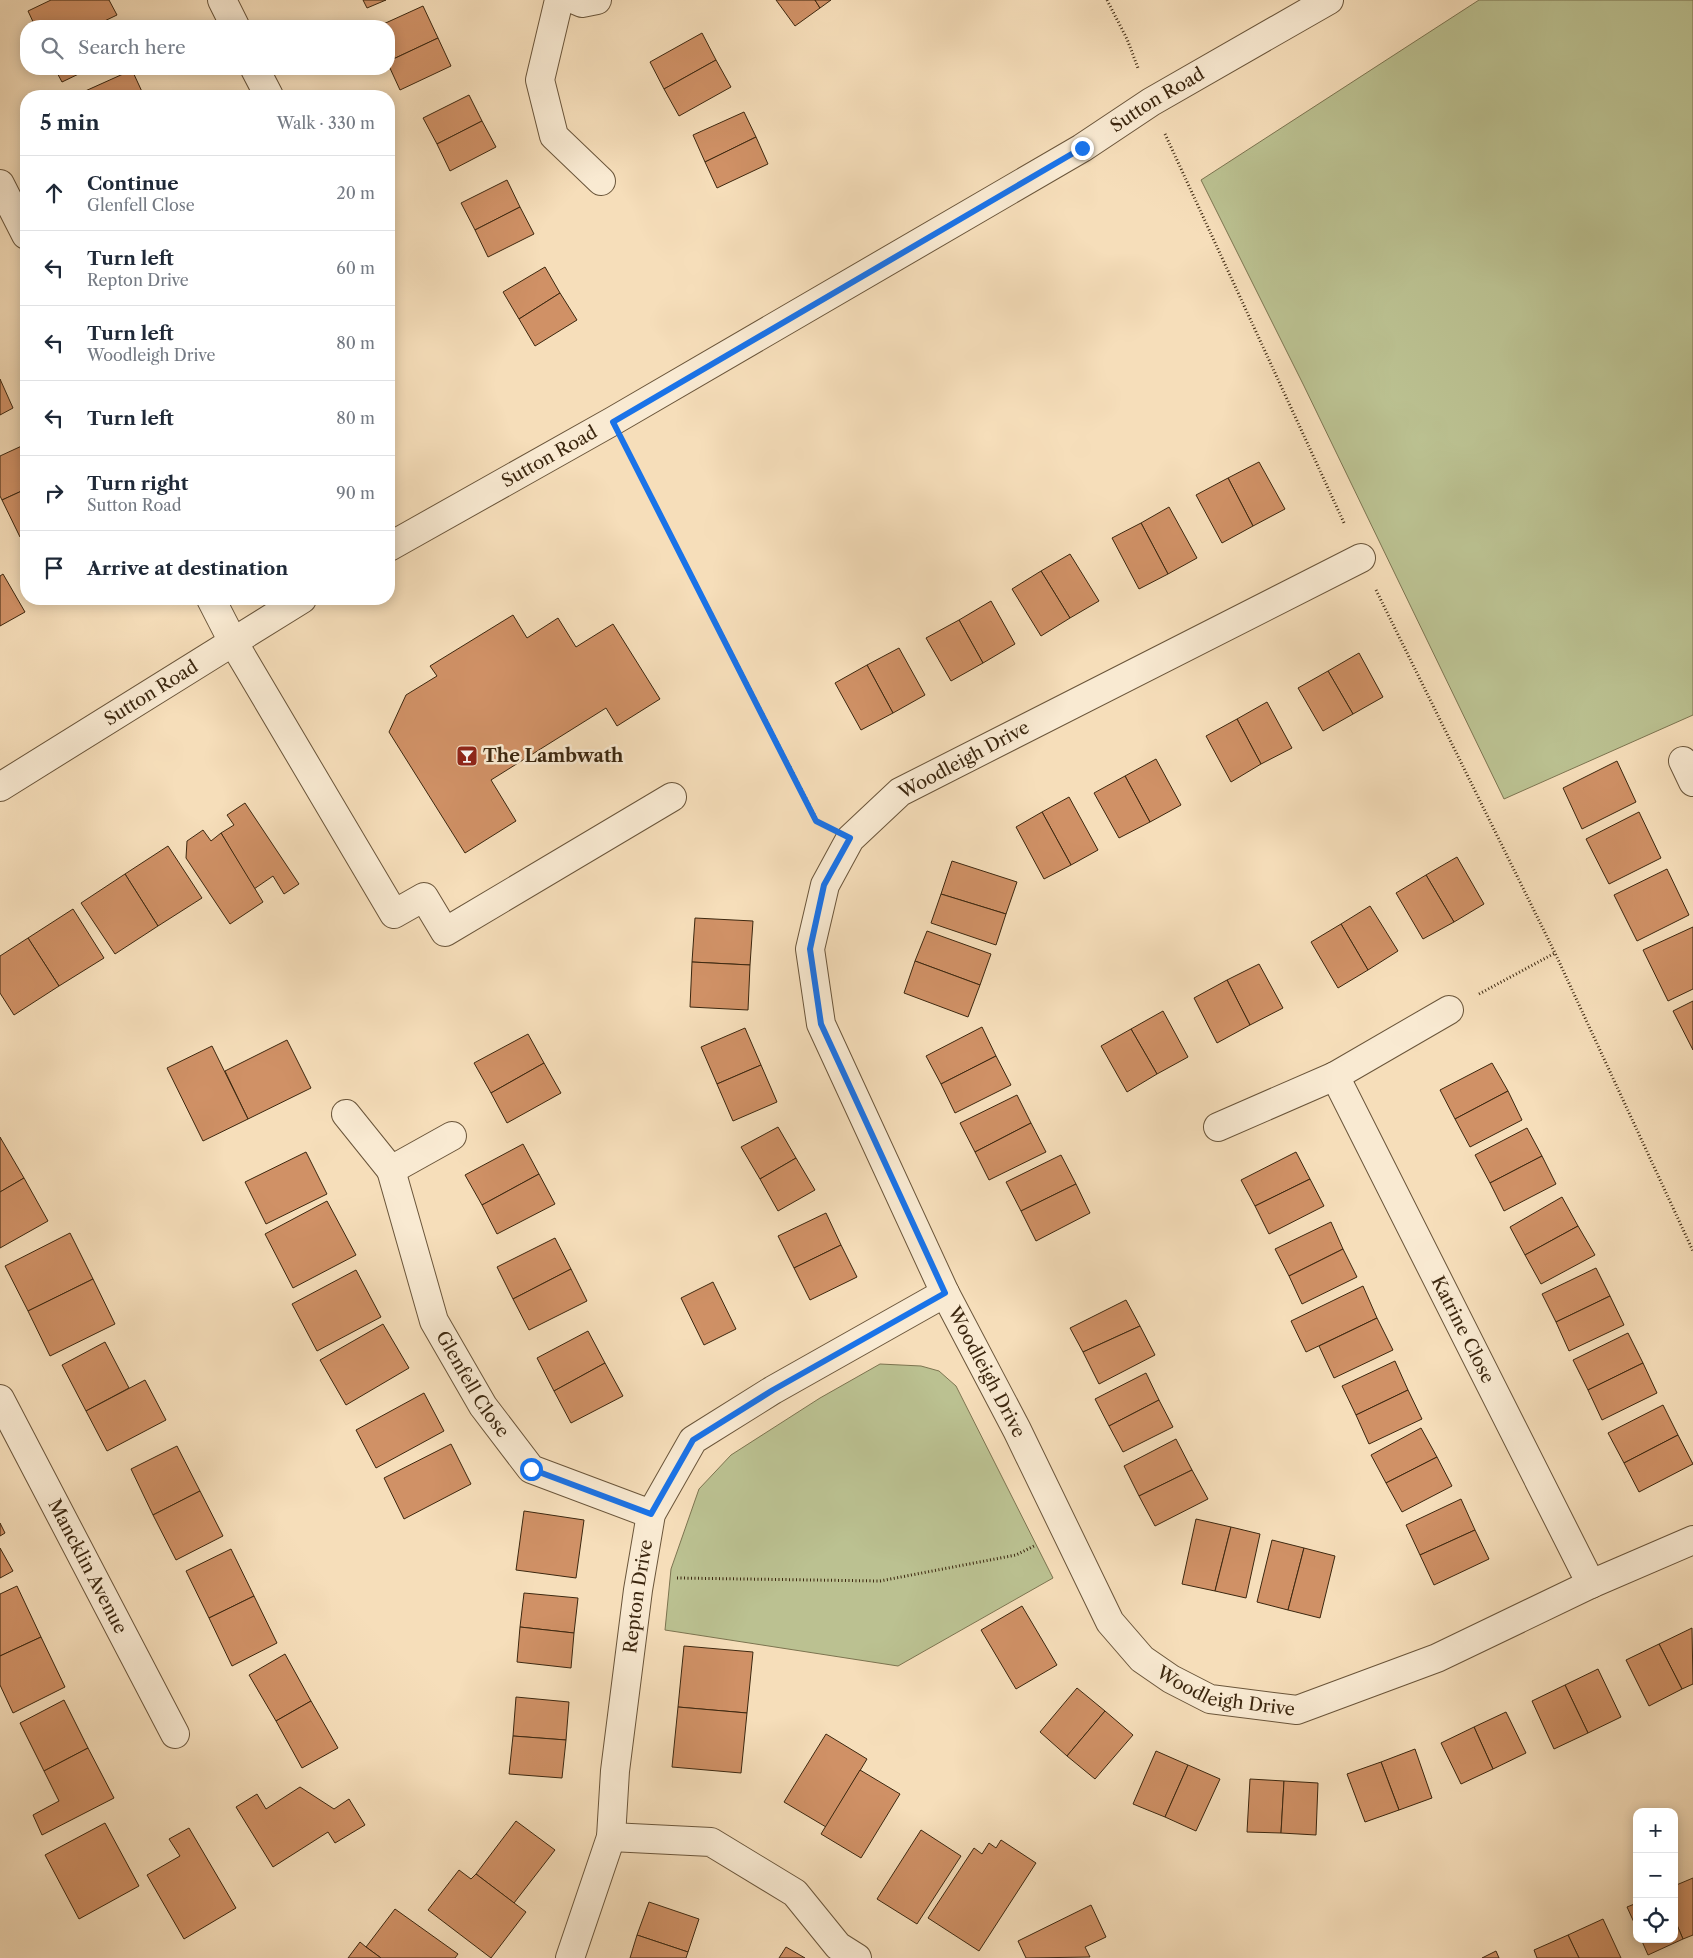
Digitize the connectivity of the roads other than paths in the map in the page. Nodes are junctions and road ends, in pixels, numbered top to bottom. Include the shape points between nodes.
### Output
1 (222, 0) edge
2 (559, 0) edge
3 (575, 0) edge
4 (597, 0) edge
5 (1329, 0) edge
6 (232, 20) edge
7 (258, 75) edge
8 (266, 90) edge
9 (601, 181) dead end
10 (0, 184) edge
11 (20, 223) edge
12 (395, 544) edge
13 (1361, 558) road end
14 (214, 605) edge
15 (292, 605) edge
16 (232, 640) junction
17 (0, 787) edge
18 (672, 797) dead end
19 (1449, 1010) road end
20 (1335, 1076) junction
21 (346, 1114) dead end
22 (1218, 1127) dead end
23 (452, 1136) dead end
24 (391, 1170) junction
25 (945, 1293) junction
26 (0, 1399) edge
27 (651, 1514) junction
28 (1693, 1540) edge
29 (1591, 1584) junction
30 (174, 1734) dead end
31 (611, 1837) junction
32 (570, 1958) edge
33 (858, 1958) edge

1 - 6 street
2 - 9 street via 540,80 554,136
3 - 4 street via 582,3
5 - 12 street, Sutton Road via 1151,102 1082,148 613,422
7 - 8 street
10 - 11 street
13 - 25 street, Woodleigh Drive via 900,792 850,838 824,885 810,949 821,1024
14 - 16 street
15 - 16 street, Sutton Road
16 - 17 street, Sutton Road
16 - 18 street via 394,914 424,897 445,932
19 - 20 street
20 - 22 street
20 - 29 street, Katrine Close
21 - 24 street, Glenfell Close
23 - 24 street
24 - 27 street, Glenfell Close via 434,1321 483,1406 531,1469
25 - 27 street, Repton Drive via 773,1390 693,1440
25 - 29 street, Woodleigh Drive via 1017,1430 1110,1622 1142,1659 1171,1679 1210,1699 1297,1710 1437,1658
26 - 30 street, Mancklin Avenue
27 - 31 street, Repton Drive via 615,1771
28 - 29 street, Woodleigh Drive
31 - 32 street, Repton Drive
31 - 33 street via 711,1842 795,1893 838,1946

